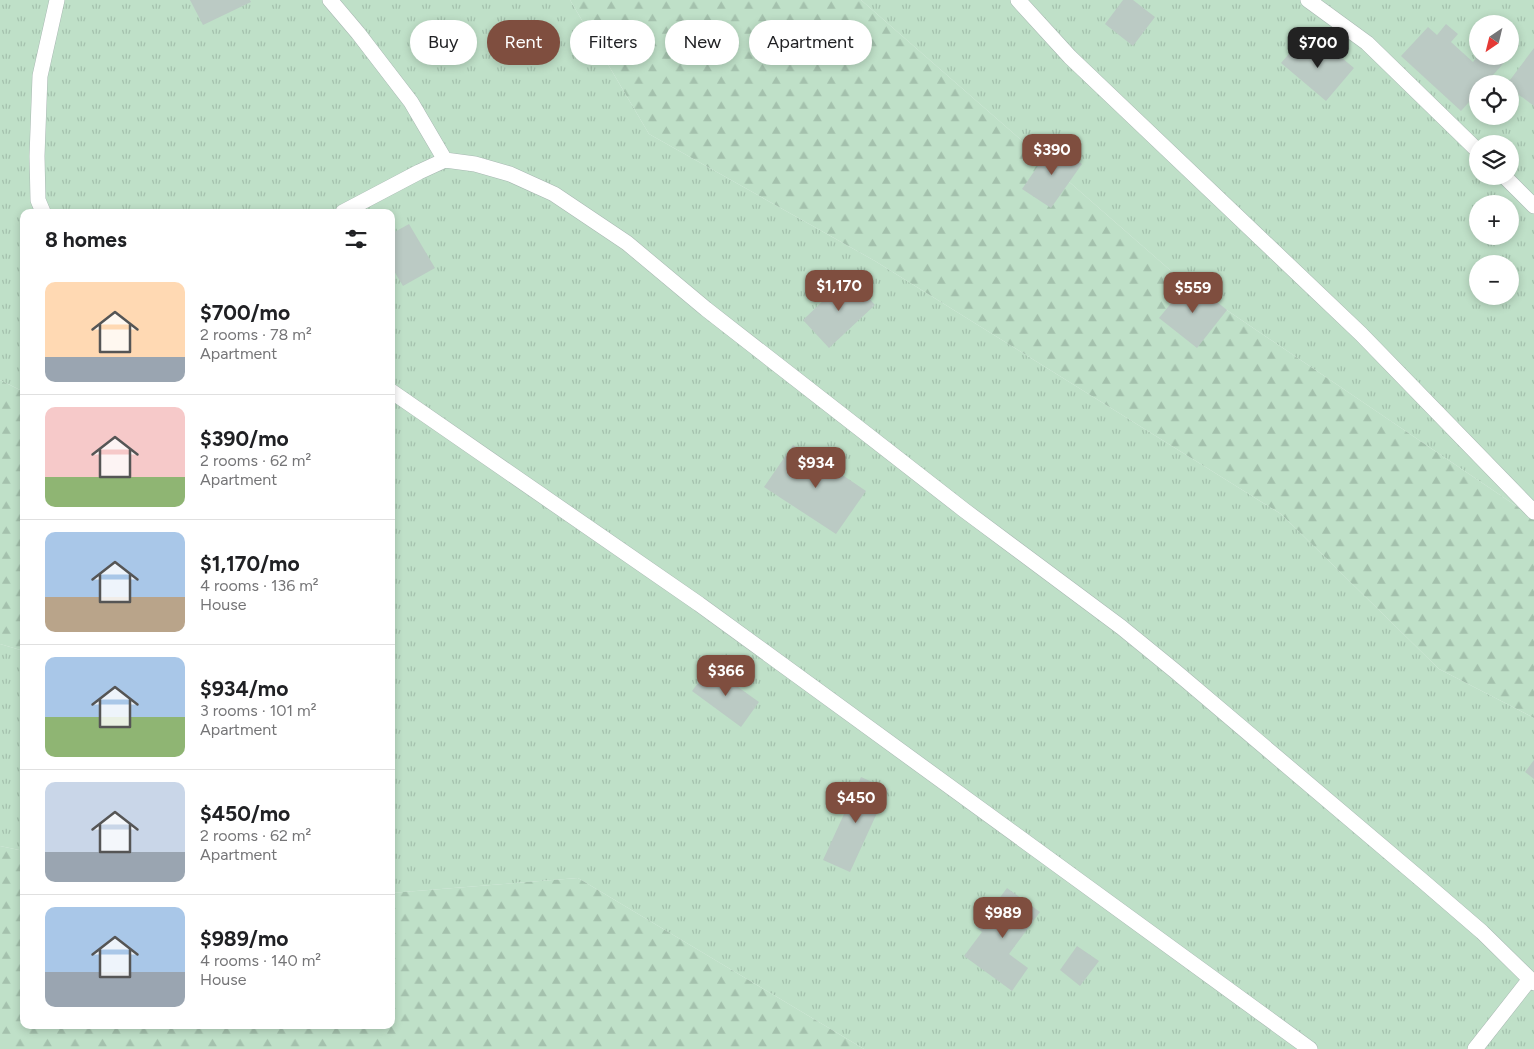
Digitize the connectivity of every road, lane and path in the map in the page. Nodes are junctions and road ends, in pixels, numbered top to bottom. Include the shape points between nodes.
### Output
1 (57, 0) edge
2 (330, 0) edge
3 (1018, 0) edge
4 (1308, 0) edge
5 (1469, 142) edge
6 (445, 160) junction
7 (1513, 185) edge
8 (1534, 206) edge
9 (41, 209) edge
10 (349, 209) edge
11 (395, 394) edge
12 (1534, 512) edge
13 (1532, 981) edge
14 (1310, 1049) edge
15 (1475, 1049) edge

1 - 9 street via 40,76 37,156
2 - 6 street via 411,102
3 - 12 street via 1070,57 1361,334
4 - 5 street via 1366,43
6 - 10 street
6 - 13 street via 475,164 519,178 554,194 627,242 706,309 1175,671 1482,932
7 - 8 street
11 - 14 street via 699,604
13 - 15 street

